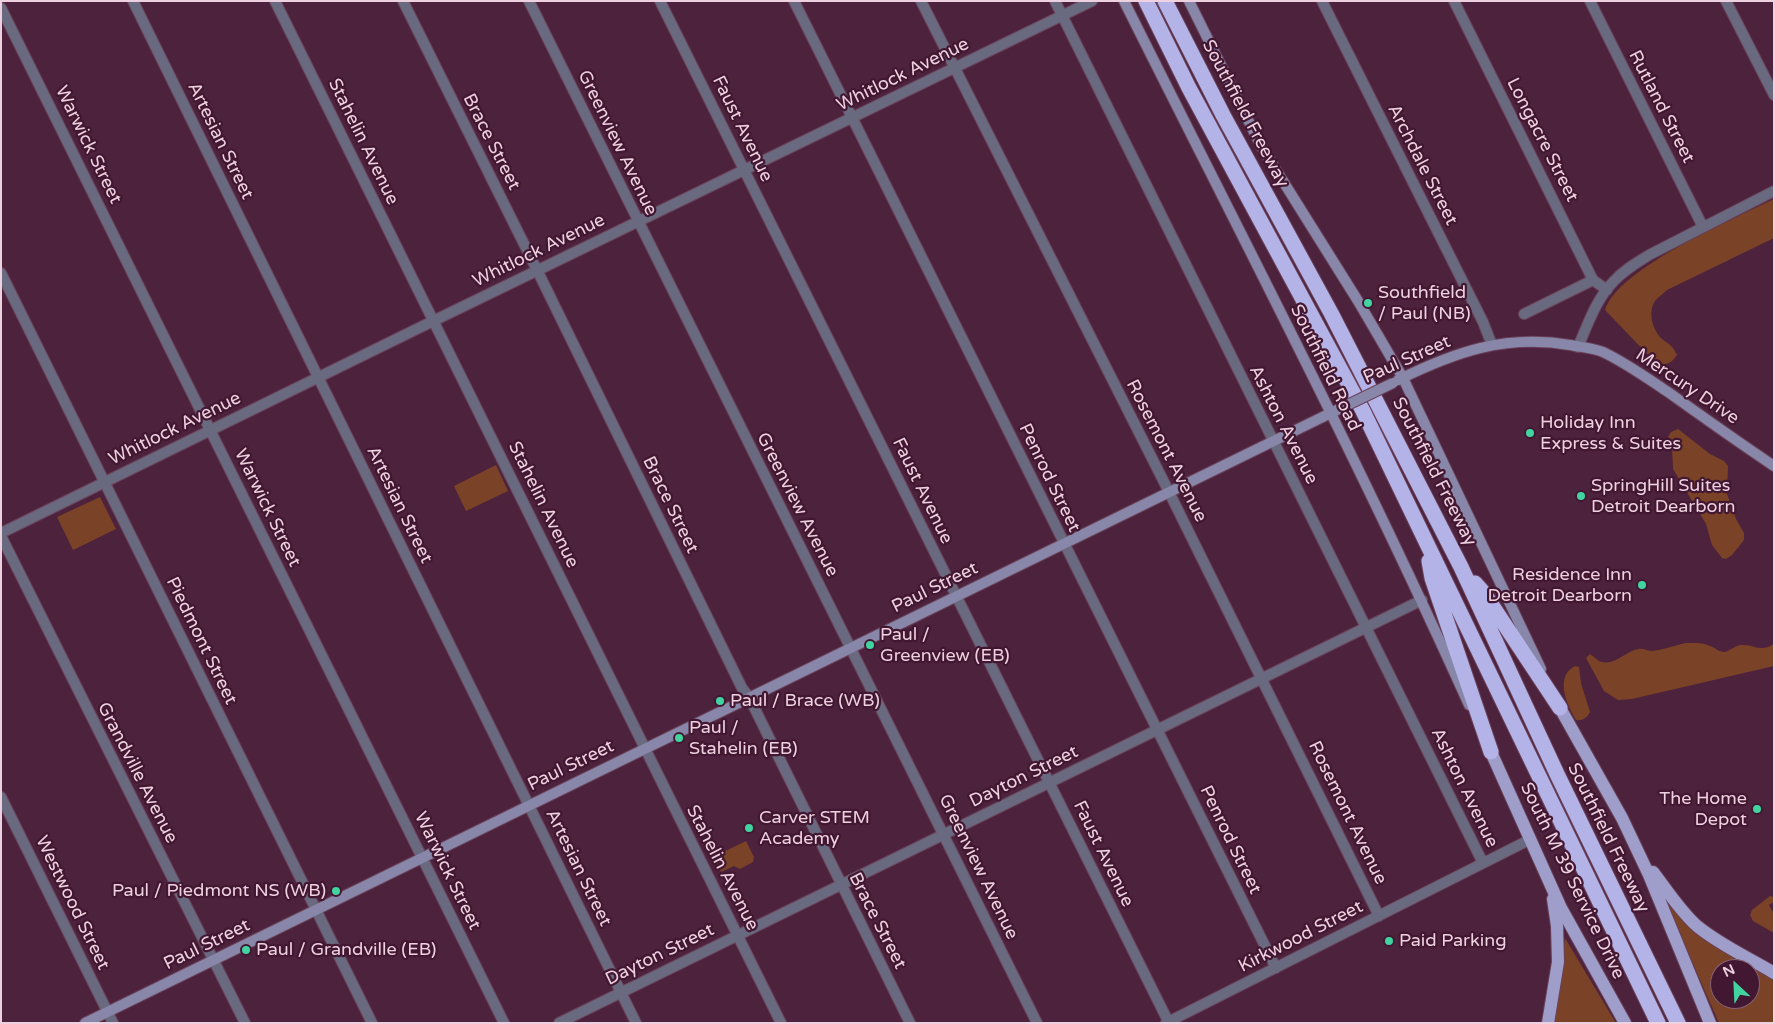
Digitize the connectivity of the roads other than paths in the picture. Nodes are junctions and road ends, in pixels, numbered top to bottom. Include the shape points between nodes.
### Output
1 (132, 1) edge
2 (275, 1) edge
3 (403, 1) edge
4 (529, 1) edge
5 (660, 1) edge
6 (794, 1) edge
7 (922, 1) edge
8 (1055, 1) edge
9 (1092, 1) edge
10 (1124, 1) edge
11 (1145, 1) edge
12 (1165, 1) edge
13 (1175, 1) edge
14 (1189, 1) edge
15 (1322, 1) edge
16 (1454, 1) edge
17 (1590, 1) edge
18 (1726, 1) edge
19 (1, 8) edge
20 (1062, 16) junction
21 (1198, 64) junction
22 (954, 68) junction
23 (1774, 95) edge
24 (852, 118) junction
25 (744, 170) junction
26 (1774, 191) edge
27 (638, 222) junction
28 (1702, 227) junction
29 (537, 271) junction
30 (1, 273) edge
31 (1594, 280) junction
32 (1606, 290) junction
33 (1524, 314) dead end
34 (434, 320) junction
35 (1492, 345) junction
36 (1578, 347) junction
37 (317, 377) junction
38 (1403, 378) junction
39 (1335, 411) junction
40 (210, 430) junction
41 (1273, 441) junction
42 (1774, 466) edge
43 (105, 482) junction
44 (1169, 492) junction
45 (1, 535) edge
46 (1424, 538) junction
47 (1064, 544) junction
48 (1462, 567) junction
49 (956, 596) junction
50 (1422, 600) junction
51 (1367, 627) junction
52 (850, 648) junction
53 (1262, 679) junction
54 (749, 698) junction
55 (1560, 708) junction
56 (1157, 730) junction
57 (644, 748) junction
58 (1491, 752) junction
59 (1049, 783) junction
60 (1, 797) edge
61 (529, 805) junction
62 (1622, 818) junction
63 (943, 835) junction
64 (1531, 839) junction
65 (422, 857) junction
66 (1483, 863) junction
67 (1548, 877) junction
68 (841, 885) junction
69 (316, 909) junction
70 (1379, 916) junction
71 (738, 935) junction
72 (214, 960) junction
73 (1276, 968) junction
74 (1774, 973) edge
75 (621, 993) junction
76 (108, 1011) junction
77 (1168, 1022) edge
78 (85, 1023) edge
79 (114, 1023) edge
80 (245, 1023) edge
81 (372, 1023) edge
82 (504, 1023) edge
83 (559, 1023) edge
84 (636, 1023) edge
85 (781, 1023) edge
86 (910, 1023) edge
87 (1037, 1023) edge
88 (1548, 1023) edge
89 (1625, 1023) edge
90 (1658, 1023) edge
91 (1678, 1023) edge
92 (1710, 1023) edge

1 - 37 street, Artesian Street
2 - 34 street, Stahelin Avenue
3 - 29 street, Brace Street
4 - 27 street, Greenview Avenue
5 - 25 street, Faust Avenue
6 - 24 street, Penrod Street
7 - 22 street, Rosemont Avenue
8 - 20 street, Ashton Avenue
9 - 20 street, Whitlock Avenue
10 - 39 street, Southfield Road
11 - 46 highway, Southfield Freeway via 1363,411
12 - 21 highway, Southfield Freeway
13 - 21 highway
14 - 38 street via 1261,146
15 - 35 street, Archdale Street
16 - 31 street, Longacre Street
17 - 28 street, Rutland Street
18 - 23 street
19 - 40 street, Warwick Street
20 - 22 street, Whitlock Avenue
20 - 41 street, Ashton Avenue
21 - 48 highway, Southfield Freeway
22 - 24 street, Whitlock Avenue
22 - 44 street, Rosemont Avenue
24 - 25 street, Whitlock Avenue
24 - 47 street, Penrod Street
25 - 27 street, Whitlock Avenue
25 - 49 street, Faust Avenue
26 - 28 street
27 - 29 street, Whitlock Avenue
27 - 52 street, Greenview Avenue
28 - 32 street via 1631,266
29 - 34 street, Whitlock Avenue
29 - 54 street, Brace Street
30 - 43 street, Piedmont Street
31 - 32 street, Longacre Street
31 - 33 street
32 - 36 street
34 - 37 street, Whitlock Avenue
34 - 57 street, Stahelin Avenue
35 - 36 street, Paul Street via 1536,342
35 - 38 street, Paul Street via 1450,356
36 - 42 street, Mercury Drive via 1601,352 1639,372
37 - 40 street, Whitlock Avenue
37 - 61 street, Artesian Street
38 - 39 street, Paul Street, bridge
38 - 55 street
39 - 41 street, Paul Street
39 - 50 street, Southfield Road
40 - 43 street, Whitlock Avenue
40 - 65 street, Warwick Street
41 - 44 street, Paul Street
41 - 51 street, Ashton Avenue
43 - 45 street, Whitlock Avenue
43 - 69 street, Piedmont Street
44 - 47 street, Paul Street
44 - 53 street, Rosemont Avenue
45 - 72 street, Grandville Avenue
46 - 58 highway via 1432,578
46 - 90 highway, Southfield Freeway
47 - 49 street, Paul Street
47 - 56 street, Penrod Street
48 - 55 highway via 1483,592
48 - 91 highway, Southfield Freeway via 1556,774
49 - 52 street, Paul Street
49 - 59 street, Faust Avenue
50 - 51 street, Dayton Street
50 - 58 street, Southfield Road
51 - 53 street, Dayton Street
51 - 66 street, Ashton Avenue
52 - 54 street, Paul Street
52 - 63 street, Greenview Avenue
53 - 56 street, Dayton Street
53 - 70 street, Rosemont Avenue
54 - 57 street, Paul Street
54 - 68 street, Brace Street
55 - 62 main road
56 - 59 street, Dayton Street
56 - 73 street, Penrod Street
57 - 61 street, Paul Street
57 - 71 street, Stahelin Avenue
58 - 64 main road, South M 39 Service Drive
59 - 63 street, Dayton Street
59 - 77 street, Faust Avenue
60 - 76 street, Westwood Street
61 - 65 street, Paul Street
61 - 75 street, Artesian Street
62 - 74 main road via 1652,870 1691,920 1708,934
62 - 92 main road
63 - 68 street, Dayton Street
63 - 87 street, Greenview Avenue
64 - 66 street, Kirkwood Street
64 - 67 main road, South M 39 Service Drive
65 - 69 street, Paul Street
65 - 82 street, Warwick Street
66 - 70 street, Kirkwood Street
67 - 88 main road via 1559,946
67 - 89 main road, South M 39 Service Drive
68 - 71 street, Dayton Street
68 - 86 street, Brace Street
69 - 72 street, Paul Street
69 - 81 street, Piedmont Street
70 - 73 street, Kirkwood Street
71 - 75 street, Dayton Street
71 - 85 street, Stahelin Avenue
72 - 76 street, Paul Street
72 - 80 street, Grandville Avenue
73 - 77 street, Kirkwood Street
75 - 83 street, Dayton Street
75 - 84 street, Artesian Street
76 - 78 street, Paul Street
76 - 79 street, Westwood Street

